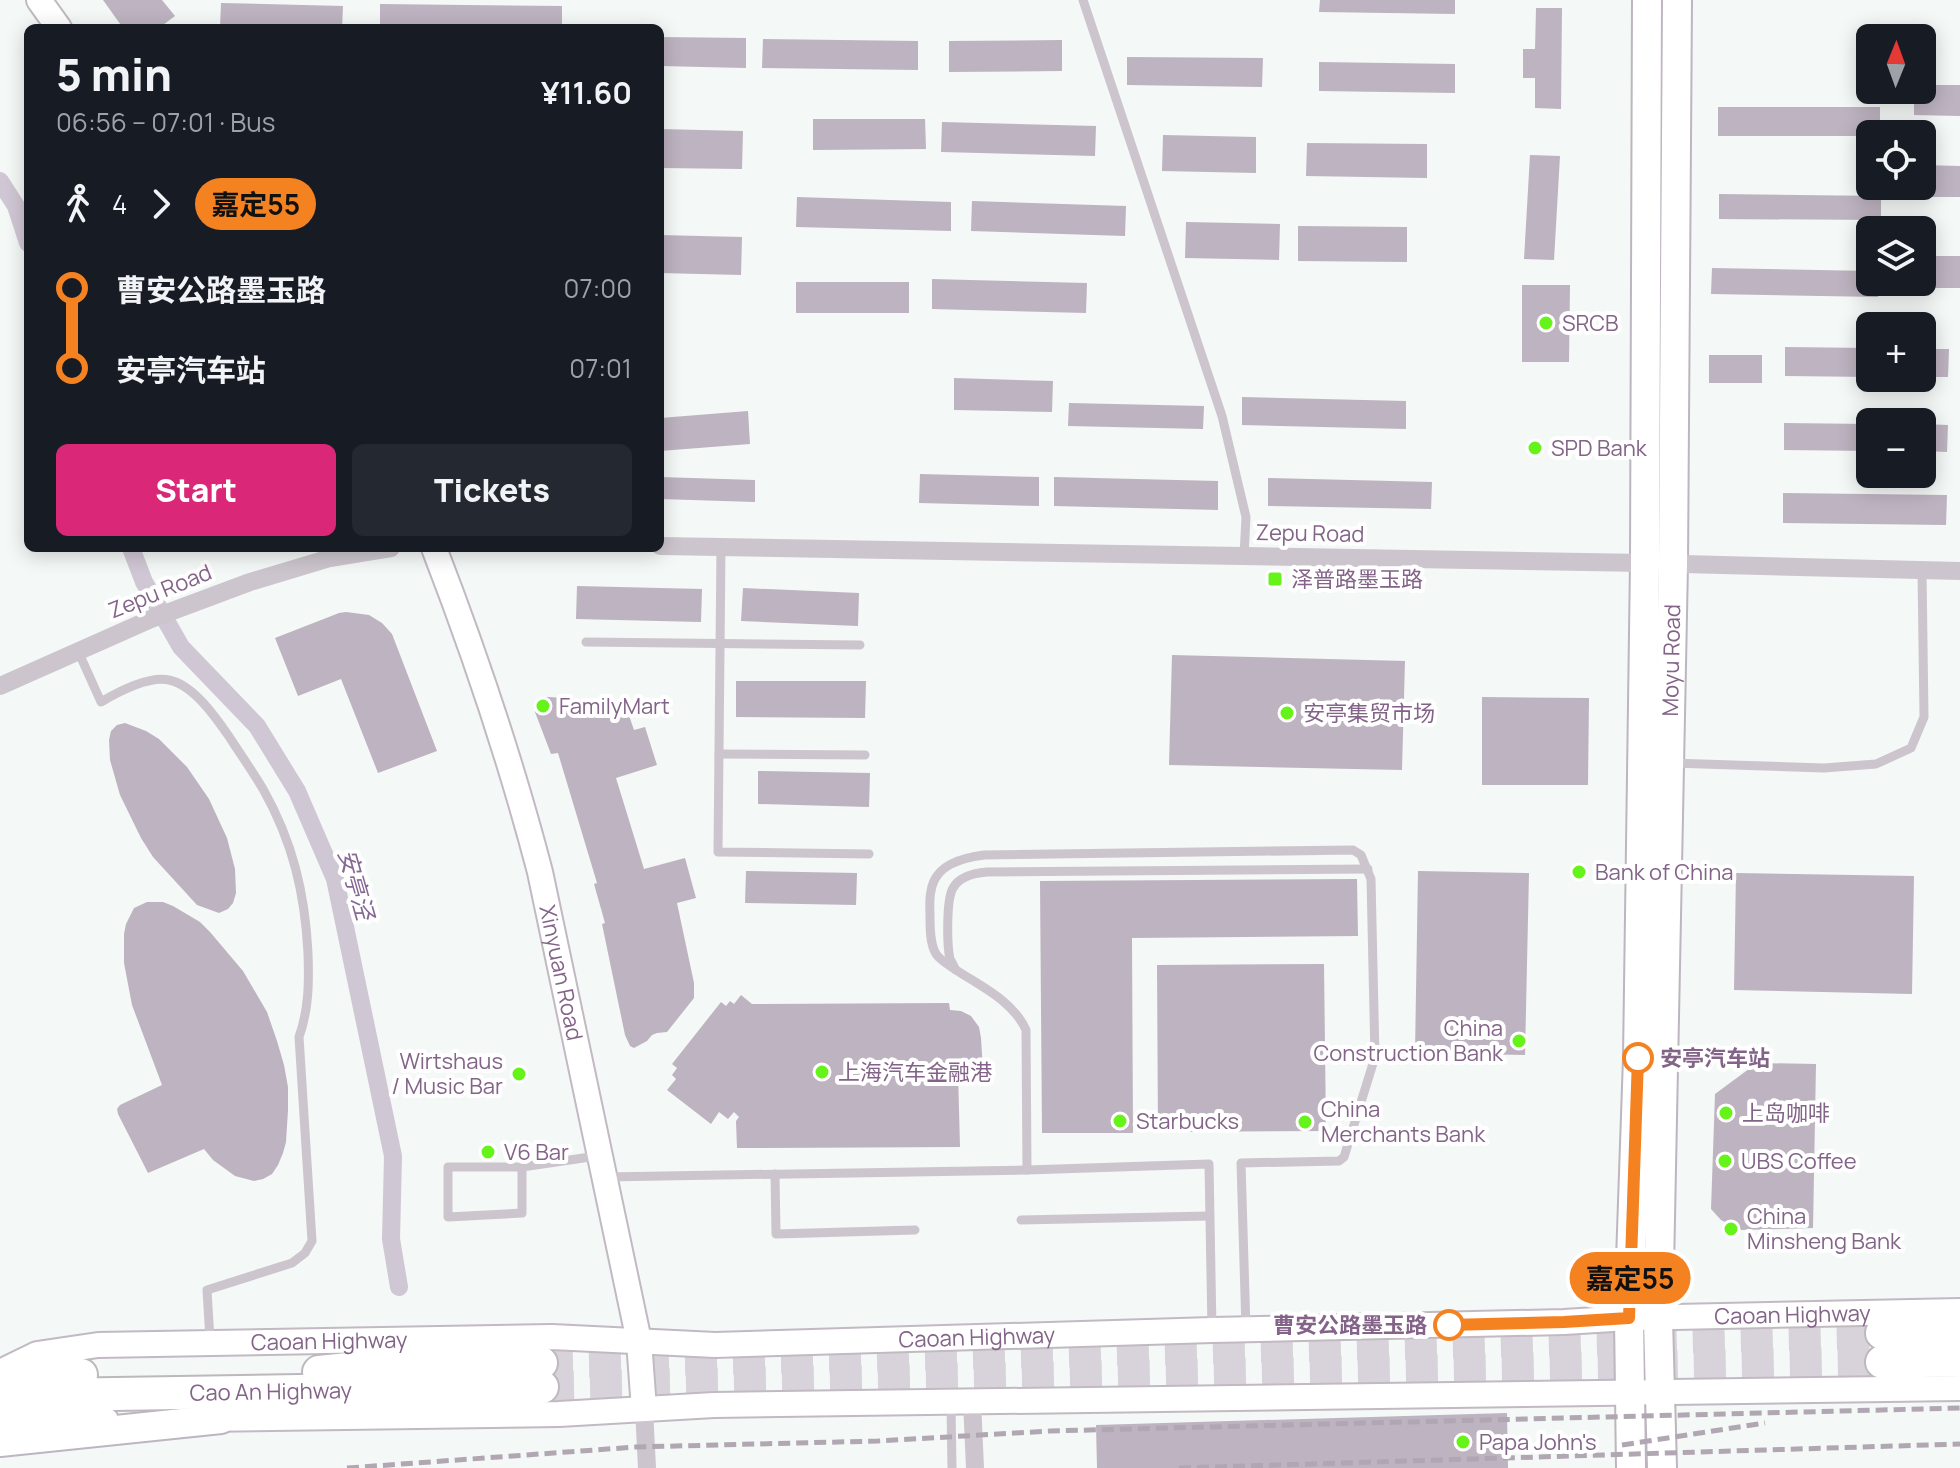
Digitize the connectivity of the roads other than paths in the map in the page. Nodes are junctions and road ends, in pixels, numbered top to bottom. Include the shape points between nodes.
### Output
1 (39, 0) edge
2 (1083, 0) edge
3 (1647, 0) edge
4 (1677, 0) edge
5 (56, 24) edge
6 (664, 546) edge
7 (721, 547) junction
8 (367, 552) edge
9 (435, 552) edge
10 (1244, 556) junction
11 (1659, 563) junction
12 (1922, 570) junction
13 (1960, 571) edge
14 (586, 642) dead end
15 (720, 644) junction
16 (860, 645) dead end
17 (78, 651) junction
18 (0, 686) edge
19 (719, 754) junction
20 (865, 755) dead end
21 (1668, 763) junction
22 (869, 854) dead end
23 (1368, 869) junction
24 (956, 970) junction
25 (603, 1166) junction
26 (522, 1167) junction
27 (1027, 1170) junction
28 (775, 1174) junction
29 (1209, 1216) junction
30 (1021, 1220) dead end
31 (915, 1230) dead end
32 (1960, 1311) edge
33 (1629, 1318) junction
34 (1658, 1319) junction
35 (1246, 1329) junction
36 (1212, 1330) junction
37 (1960, 1331) edge
38 (639, 1341) junction
39 (210, 1343) junction
40 (1960, 1360) edge
41 (0, 1374) edge
42 (1960, 1388) edge
43 (1630, 1392) junction
44 (1661, 1392) junction
45 (962, 1401) junction
46 (0, 1406) edge
47 (644, 1409) junction
48 (221, 1419) junction
49 (0, 1421) edge
50 (0, 1442) edge
51 (647, 1468) edge
52 (952, 1468) edge
53 (975, 1468) edge
54 (1631, 1468) edge
55 (1662, 1468) edge

1 - 5 main road
2 - 10 lane via 1222,416 1246,517
3 - 11 main road, Moyu Road
4 - 11 main road, Moyu Road
6 - 7 street, Zepu Road
7 - 10 street, Zepu Road
7 - 15 lane
8 - 17 street, Zepu Road via 250,582
9 - 25 main road, Xinyuan Road via 520,797
10 - 11 street, Zepu Road
11 - 12 street, Zepu Road
11 - 21 main road, Moyu Road
11 - 33 main road, Moyu Road
12 - 13 street, Zepu Road
12 - 21 lane via 1924,717 1911,748 1876,764 1824,768
14 - 15 lane
15 - 16 lane
15 - 19 lane
17 - 18 street, Zepu Road
17 - 39 lane via 101,702 133,686 167,679 196,696 263,789 301,885 308,992 299,1037 312,1241 292,1263 207,1290
19 - 20 lane
19 - 22 lane via 718,852
21 - 34 main road, Moyu Road
23 - 24 lane via 976,873 953,887 950,900 949,952
23 - 24 lane via 1353,850 965,857 937,875 931,891 932,944 936,955
23 - 35 lane via 1375,1057 1339,1161 1241,1163
24 - 27 lane via 1005,1002 1026,1030
25 - 26 lane
25 - 28 lane
25 - 38 main road, Xinyuan Road
26 - 26 lane via 448,1167 448,1217 522,1213
27 - 28 lane
27 - 29 lane via 1209,1164
28 - 31 lane via 776,1234
29 - 30 lane
29 - 36 lane
32 - 34 main road, Caoan Highway
33 - 34 main road, Caoan Highway
33 - 35 main road, Caoan Highway
33 - 43 main road, Moyu Road
34 - 44 main road, Moyu Road
35 - 36 main road, Caoan Highway
36 - 38 main road, Caoan Highway via 715,1345
37 - 40 highway, Caoan Highway via 1882,1347
38 - 39 main road, Caoan Highway via 552,1337
38 - 47 main road, Xinyuan Road
39 - 41 main road, Caoan Highway via 55,1351 37,1354
41 - 46 highway, Cao An Highway via 328,1372 378,1366 542,1375 52,1395
42 - 44 main road
43 - 44 main road
43 - 45 main road
43 - 54 main road, Moyu Road
44 - 55 main road, Moyu Road
45 - 47 main road
45 - 52 lane
45 - 53 street
47 - 48 main road
47 - 51 street
48 - 49 main road
48 - 50 main road

